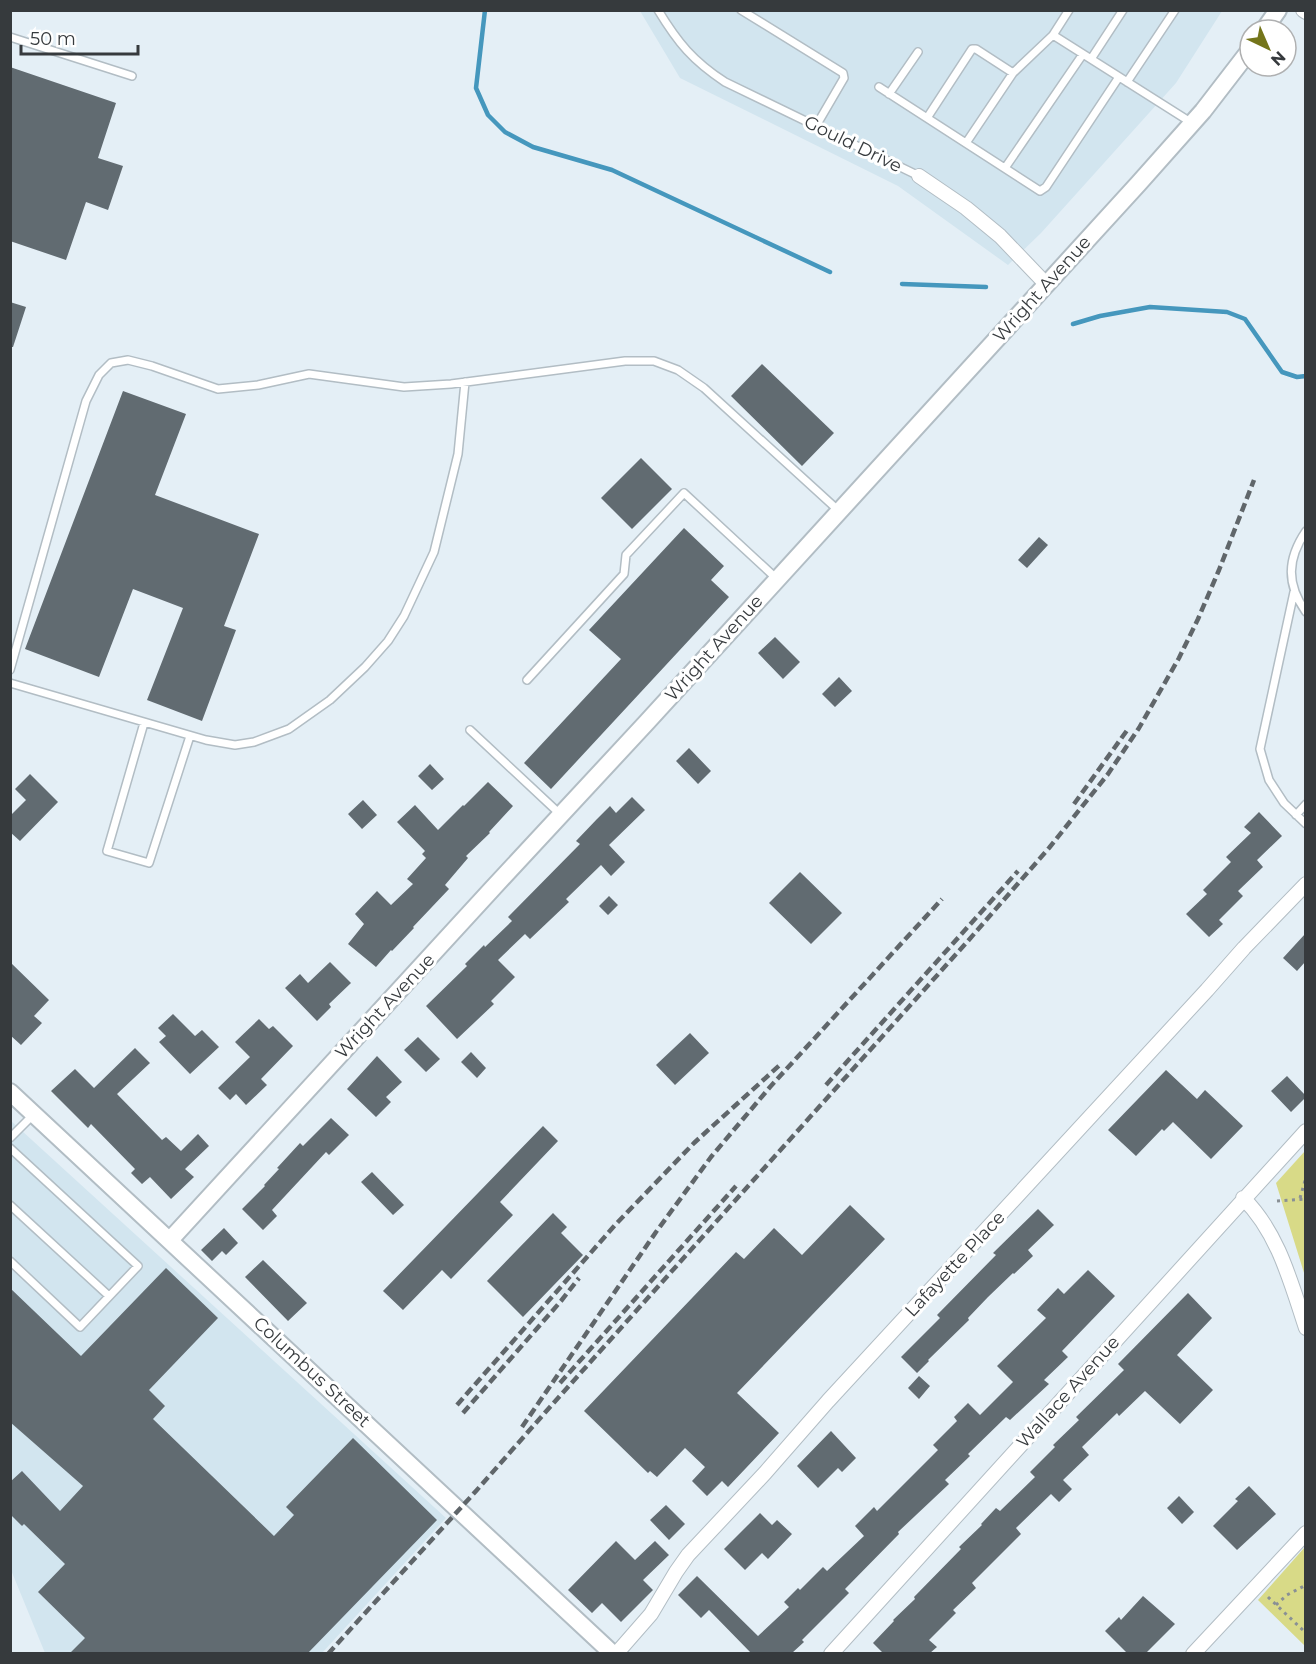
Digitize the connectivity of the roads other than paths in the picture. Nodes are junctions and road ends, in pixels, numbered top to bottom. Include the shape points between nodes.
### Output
1 (658, 10) edge
2 (741, 10) edge
3 (1069, 10) edge
4 (1123, 10) edge
5 (1175, 10) edge
6 (1053, 35) junction
7 (10, 37) edge
8 (918, 52) dead end
9 (1083, 54) junction
10 (1091, 59) junction
11 (1238, 65) edge
12 (1013, 73) junction
13 (132, 76) dead end
14 (1119, 77) junction
15 (1127, 82) junction
16 (879, 87) dead end
17 (889, 94) junction
18 (927, 118) junction
19 (1192, 123) junction
20 (816, 126) junction
21 (966, 143) junction
22 (1005, 168) junction
23 (919, 176) joint
24 (1046, 284) junction
25 (465, 382) junction
26 (839, 511) junction
27 (1305, 531) edge
28 (777, 579) junction
29 (1294, 592) junction
30 (1305, 612) edge
31 (10, 670) edge
32 (527, 680) dead end
33 (10, 683) edge
34 (144, 723) junction
35 (470, 730) dead end
36 (190, 736) junction
37 (1305, 804) edge
38 (561, 815) junction
39 (1296, 815) junction
40 (1305, 824) edge
41 (1305, 884) edge
42 (10, 1092) edge
43 (34, 1114) junction
44 (1305, 1131) edge
45 (10, 1138) edge
46 (10, 1148) edge
47 (1244, 1198) junction
48 (10, 1205) edge
49 (170, 1240) junction
50 (10, 1261) edge
51 (109, 1296) junction
52 (1305, 1328) edge
53 (1305, 1533) edge
54 (614, 1653) edge
55 (831, 1653) edge
56 (1193, 1653) edge

1 - 20 lane, Gould Drive via 678,41 707,70
2 - 20 lane via 843,73 844,78
3 - 6 lane
4 - 10 lane
5 - 15 lane
6 - 9 lane
6 - 12 lane
7 - 13 lane
8 - 17 lane
9 - 10 lane
9 - 22 lane
10 - 14 lane
11 - 19 street, Wright Avenue
12 - 18 lane via 972,49
12 - 21 lane
14 - 15 lane
14 - 22 lane via 1043,190
15 - 19 lane
16 - 17 lane
17 - 18 lane
18 - 21 lane
19 - 24 street, Wright Avenue
20 - 23 lane, Gould Drive
21 - 22 lane
23 - 24 street, Gould Drive via 1000,236
24 - 26 street, Wright Avenue
25 - 26 lane via 625,361 654,361 678,370 705,388
25 - 31 lane via 404,387 309,374 218,389 128,360 111,363 99,375 86,401
25 - 36 lane via 458,454 434,552 388,641 330,700 289,729 235,745
26 - 28 street, Wright Avenue
27 - 29 lane via 1291,568
28 - 32 lane via 684,493 626,555 624,574
28 - 38 street, Wright Avenue
29 - 30 lane
29 - 39 lane via 1260,749 1269,780
33 - 34 lane
34 - 36 lane
34 - 36 lane via 107,851 149,863
35 - 38 lane
37 - 39 lane
38 - 49 street, Wright Avenue
39 - 40 lane
41 - 54 street, Lafayette Place via 688,1555 651,1614
42 - 43 street, Columbus Street
43 - 45 lane
43 - 49 street, Columbus Street
44 - 47 street, Wallace Avenue
46 - 51 lane via 138,1266
47 - 52 street via 1276,1245
47 - 55 street, Wallace Avenue
48 - 51 lane
49 - 54 street, Columbus Street
50 - 51 lane via 80,1327
53 - 56 street

